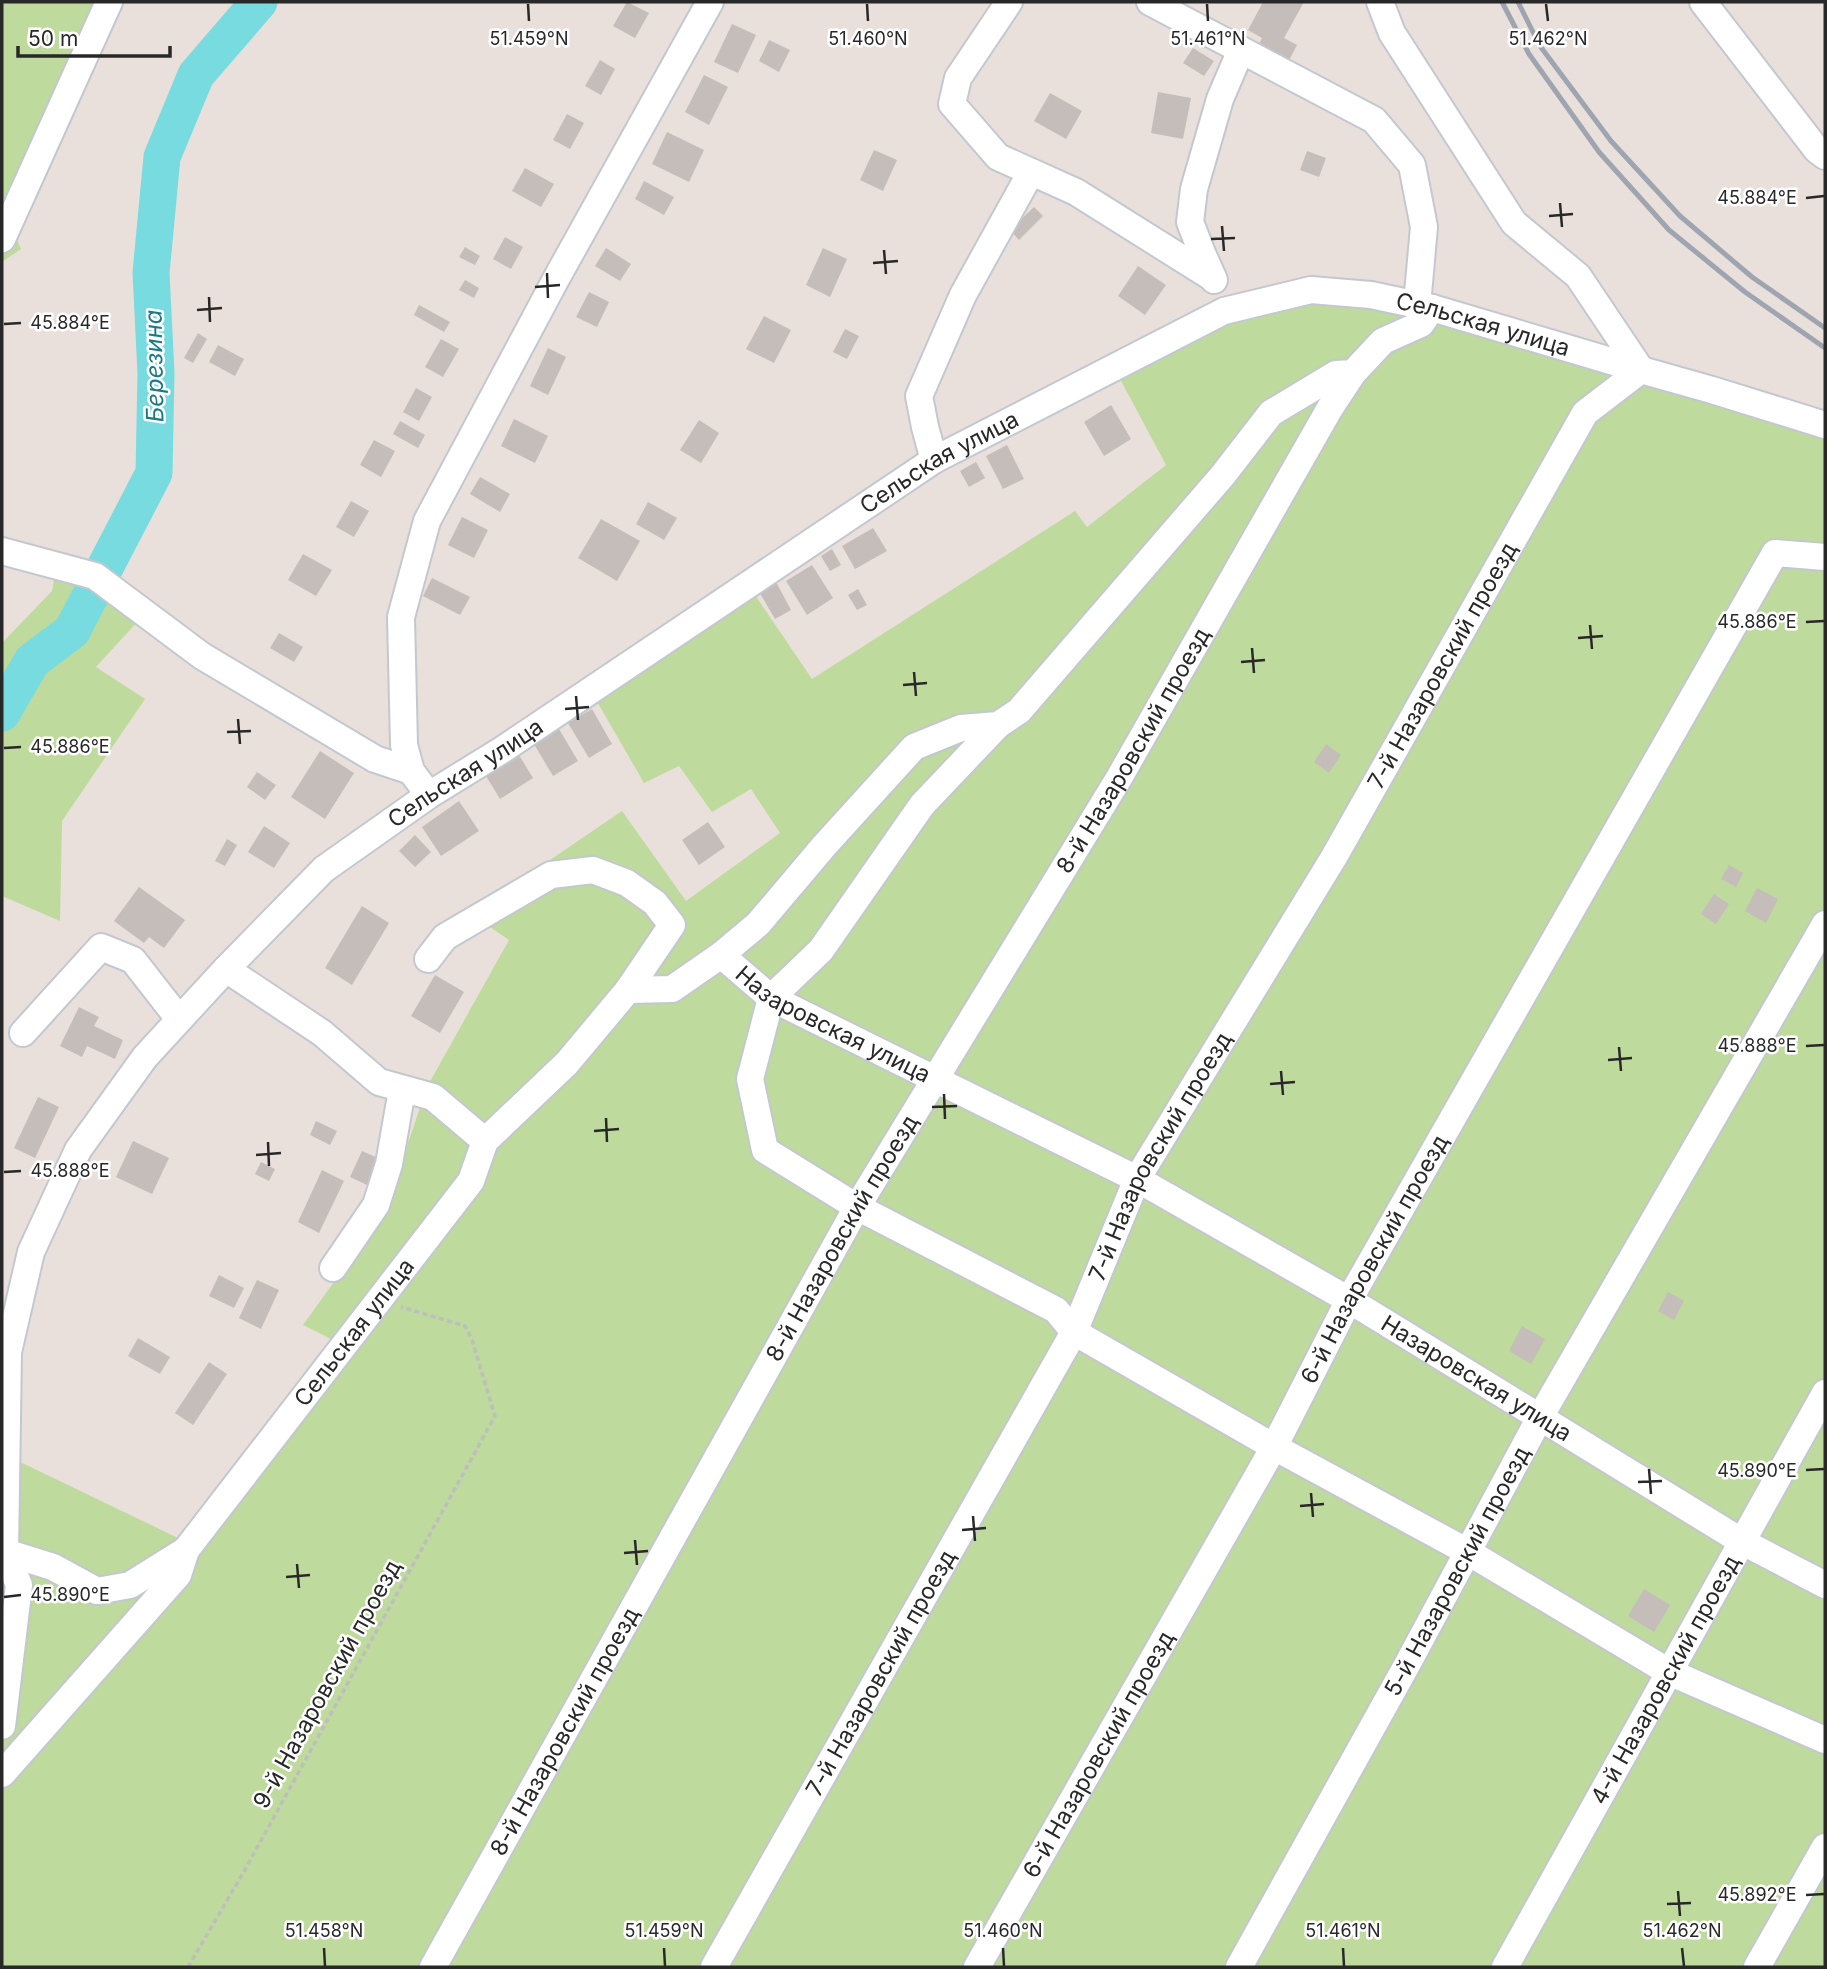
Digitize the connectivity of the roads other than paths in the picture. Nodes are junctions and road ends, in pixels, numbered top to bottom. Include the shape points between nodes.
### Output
1 (109, 2) edge
2 (710, 2) edge
3 (1009, 2) edge
4 (1150, 2) edge
5 (1380, 2) edge
6 (1703, 2) edge
7 (1241, 50) junction
8 (1823, 149) edge
9 (1031, 172) junction
10 (2, 239) edge
11 (1213, 278) junction
12 (1425, 307) junction
13 (1224, 311) junction
14 (1641, 370) junction
15 (1353, 373) junction
16 (1825, 425) edge
17 (934, 460) junction
18 (2, 551) edge
19 (1825, 557) edge
20 (998, 725) junction
21 (411, 772) junction
22 (429, 795) junction
23 (1825, 924) edge
24 (720, 955) junction
25 (428, 959) dead end
26 (226, 969) junction
27 (628, 990) junction
28 (771, 998) junction
29 (179, 1019) junction
30 (23, 1033) dead end
31 (935, 1079) junction
32 (402, 1090) junction
33 (485, 1141) junction
34 (1137, 1179) junction
35 (857, 1207) junction
36 (332, 1268) dead end
37 (1349, 1300) junction
38 (1074, 1332) junction
39 (1825, 1393) edge
40 (1539, 1419) junction
41 (1274, 1447) junction
42 (1741, 1541) junction
43 (186, 1550) junction
44 (1468, 1552) junction
45 (3, 1555) edge
46 (1825, 1585) edge
47 (1669, 1672) junction
48 (2, 1726) edge
49 (1825, 1740) edge
50 (2, 1766) edge
51 (1825, 1847) edge
52 (433, 1967) edge
53 (714, 1967) edge
54 (977, 1967) edge
55 (1240, 1967) edge
56 (1505, 1967) edge
57 (1757, 1967) edge

1 - 10 street
2 - 21 street via 427,521 401,617 404,745
3 - 9 street via 958,78 952,104 998,157
4 - 7 street
5 - 14 street via 1392,33 1514,223 1578,276
6 - 8 street
7 - 11 street via 1220,99 1194,189 1190,222
7 - 12 street via 1374,120 1412,165 1424,227
9 - 11 street via 1076,192
9 - 17 street via 963,295 919,396
11 - 13 street
12 - 13 street, Сельская улица via 1371,295 1311,290
12 - 14 street, Сельская улица
12 - 15 street, 8-й Назаровский проезд via 1421,324 1382,341
13 - 17 street, Сельская улица
14 - 16 street, Сельская улица
14 - 34 street, 7-й Назаровский проезд via 1585,413 1334,857
15 - 20 street via 1336,374 1271,413 1028,700
15 - 31 street, 8-й Назаровский проезд via 1119,778
17 - 22 street, Сельская улица
18 - 21 street via 95,576 202,656 375,759
19 - 37 street, 6-й Назаровский проезд via 1775,553
20 - 24 street via 961,728 915,747 758,923
20 - 28 street via 922,805 821,950
21 - 22 street
22 - 26 street, Сельская улица via 324,869
23 - 40 street, 5-й Назаровский проезд
24 - 27 street via 672,989
24 - 28 street, Назаровская улица
25 - 27 street via 445,937 551,875 593,870 627,883 655,903 672,925
26 - 29 street, Сельская улица
26 - 32 street via 322,1033 379,1082
27 - 33 street via 567,1063
28 - 31 street, Назаровская улица
28 - 35 street via 750,1079 765,1150
29 - 30 street via 133,960 101,947
29 - 45 street, Сельская улица via 145,1057 78,1150 30,1252 8,1352
31 - 34 street, Назаровская улица
31 - 35 street, 8-й Назаровский проезд
32 - 33 street via 433,1097
32 - 36 street via 389,1164 376,1205
33 - 43 street, Сельская улица via 471,1181
34 - 37 street, Назаровская улица
34 - 38 street, 7-й Назаровский проезд
35 - 38 street via 1056,1310
35 - 52 street, 8-й Назаровский проезд
37 - 40 street, Назаровская улица
37 - 41 street, 6-й Назаровский проезд
38 - 41 street
38 - 53 street, 7-й Назаровский проезд
39 - 42 street, 4-й Назаровский проезд
40 - 42 street, Назаровская улица
40 - 44 street, 5-й Назаровский проезд
41 - 44 street
41 - 54 street, 6-й Назаровский проезд
42 - 46 street, Назаровская улица
42 - 47 street, 4-й Назаровский проезд
43 - 45 street via 130,1585 97,1591 53,1567
43 - 50 street, Сельская улица via 178,1575
44 - 47 street
44 - 55 street, 5-й Назаровский проезд
45 - 48 street via 19,1585
47 - 49 street
47 - 56 street, 4-й Назаровский проезд
51 - 57 street

